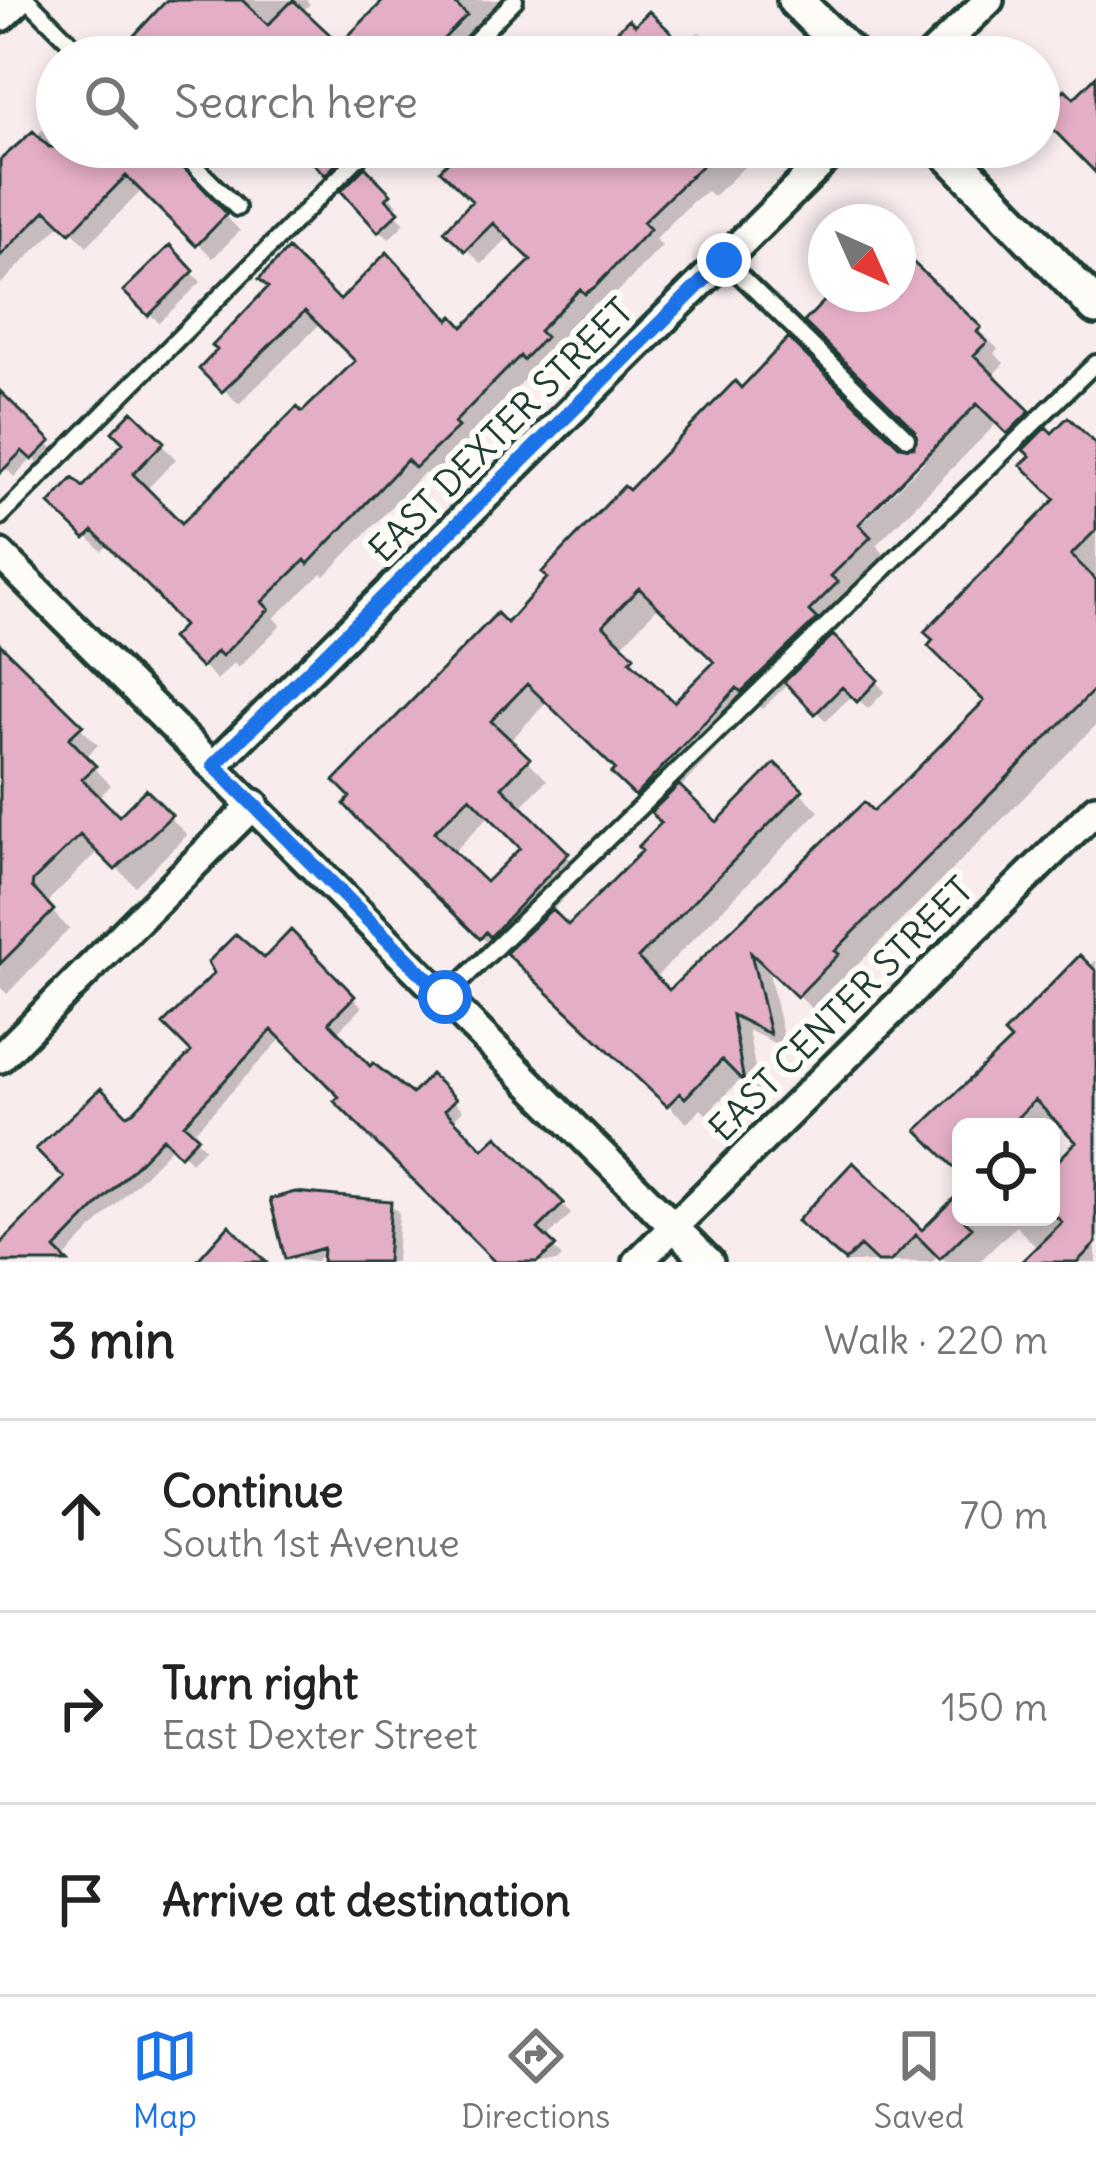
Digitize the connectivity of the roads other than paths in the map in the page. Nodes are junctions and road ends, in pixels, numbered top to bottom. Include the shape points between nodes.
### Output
1 (15, 0) edge
2 (28, 0) edge
3 (515, 0) edge
4 (795, 0) edge
5 (989, 0) edge
6 (0, 14) edge
7 (65, 36) edge
8 (480, 36) edge
9 (832, 36) edge
10 (952, 36) edge
11 (197, 168) edge
12 (348, 168) edge
13 (817, 168) edge
14 (961, 168) edge
15 (237, 208) dead end
16 (724, 260) junction
17 (1096, 307) edge
18 (1096, 363) edge
19 (907, 438) dead end
20 (0, 517) edge
21 (0, 554) edge
22 (214, 765) junction
23 (254, 804) junction
24 (1096, 808) edge
25 (445, 997) junction
26 (0, 1058) edge
27 (673, 1226) junction
28 (638, 1262) edge
29 (709, 1262) edge

1 - 6 street
2 - 7 lane
3 - 8 lane
4 - 9 street
5 - 10 street
11 - 15 lane
12 - 20 lane
13 - 16 street, EAST DEXTER STREET
14 - 17 street
16 - 19 lane
16 - 22 street, EAST DEXTER STREET
18 - 25 lane
21 - 22 street
22 - 23 street
23 - 25 street
23 - 26 street
24 - 27 street, EAST CENTER STREET
25 - 27 street
27 - 28 street, EAST CENTER STREET
27 - 29 street

